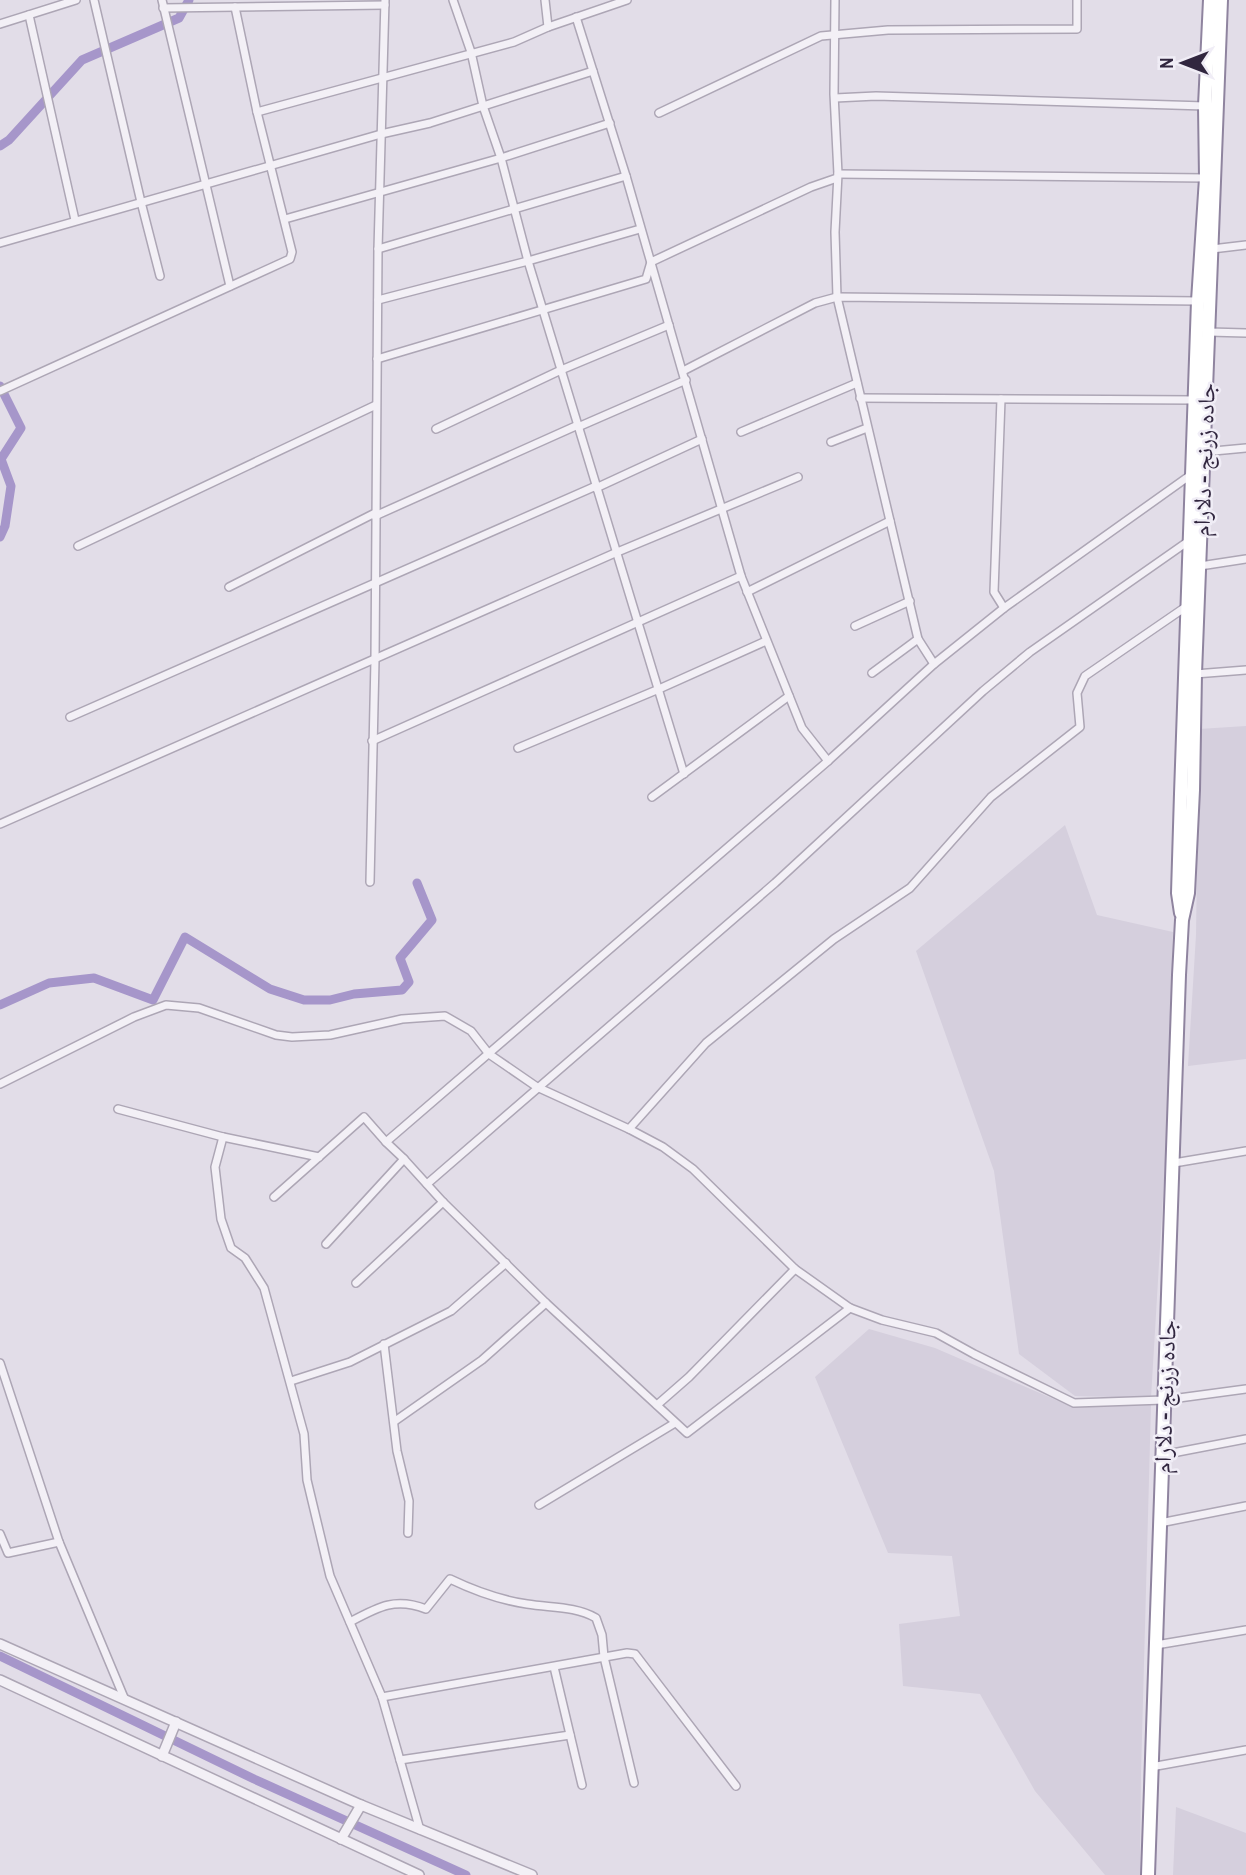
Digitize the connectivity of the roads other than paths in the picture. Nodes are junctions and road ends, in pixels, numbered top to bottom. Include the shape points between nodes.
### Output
1 (76, 0) edge
2 (94, 0) edge
3 (453, 0) edge
4 (545, 0) edge
5 (627, 0) edge
6 (835, 0) edge
7 (1077, 0) edge
8 (1209, 0) edge
9 (1222, 0) edge
10 (267, 3) edge
11 (385, 3) edge
12 (163, 4) edge
13 (235, 7) junction
14 (29, 15) junction
15 (576, 17) junction
16 (0, 24) edge
17 (548, 27) junction
18 (834, 36) junction
19 (471, 52) junction
20 (593, 71) junction
21 (383, 78) junction
22 (835, 98) junction
23 (483, 106) junction
24 (1205, 107) junction
25 (257, 112) junction
26 (659, 113) dead end
27 (610, 122) junction
28 (381, 134) junction
29 (501, 158) junction
30 (270, 166) junction
31 (626, 176) junction
32 (837, 176) junction
33 (1206, 178) junction
34 (206, 183) junction
35 (380, 193) junction
36 (141, 202) junction
37 (514, 210) junction
38 (285, 219) junction
39 (75, 220) junction
40 (640, 229) junction
41 (0, 243) edge
42 (1246, 245) edge
43 (378, 249) junction
44 (1212, 249) junction
45 (528, 261) junction
46 (651, 262) junction
47 (160, 276) dead end
48 (230, 286) junction
49 (837, 297) junction
50 (378, 300) junction
51 (1198, 300) junction
52 (544, 309) junction
53 (669, 325) junction
54 (1209, 332) junction
55 (1246, 333) edge
56 (377, 359) junction
57 (561, 370) junction
58 (683, 371) junction
59 (686, 380) junction
60 (857, 383) junction
61 (4, 389) edge
62 (860, 398) junction
63 (1001, 399) junction
64 (1195, 400) junction
65 (376, 405) junction
66 (578, 426) junction
67 (867, 428) junction
68 (436, 429) dead end
69 (741, 432) dead end
70 (702, 439) junction
71 (831, 442) dead end
72 (1246, 448) edge
73 (1203, 452) junction
74 (1192, 474) junction
75 (798, 477) dead end
76 (596, 487) junction
77 (722, 508) junction
78 (375, 515) junction
79 (890, 521) junction
80 (1191, 540) junction
81 (78, 546) dead end
82 (615, 552) junction
83 (1246, 559) edge
84 (1199, 566) junction
85 (741, 576) junction
86 (375, 583) junction
87 (229, 587) dead end
88 (747, 592) junction
89 (909, 601) junction
90 (1188, 606) junction
91 (1004, 608) junction
92 (636, 621) junction
93 (855, 626) dead end
94 (918, 639) junction
95 (766, 641) junction
96 (375, 660) junction
97 (934, 664) junction
98 (1246, 670) edge
99 (872, 673) dead end
100 (1195, 674) junction
101 (659, 689) junction
102 (789, 696) junction
103 (69, 718) dead end
104 (372, 741) junction
105 (518, 748) dead end
106 (828, 761) junction
107 (684, 774) junction
108 (652, 797) dead end
109 (0, 824) edge
110 (370, 882) dead end
111 (1182, 920) junction
112 (489, 1054) junction
113 (0, 1084) edge
114 (537, 1087) junction
115 (118, 1109) dead end
116 (629, 1129) junction
117 (223, 1137) junction
118 (386, 1142) junction
119 (1246, 1151) edge
120 (319, 1157) junction
121 (404, 1159) junction
122 (1174, 1163) junction
123 (427, 1184) junction
124 (274, 1197) dead end
125 (443, 1202) junction
126 (326, 1244) dead end
127 (506, 1263) junction
128 (795, 1269) junction
129 (356, 1283) dead end
130 (546, 1303) junction
131 (850, 1308) junction
132 (384, 1344) junction
133 (0, 1363) edge
134 (290, 1381) junction
135 (1246, 1390) edge
136 (1164, 1400) junction
137 (657, 1405) junction
138 (395, 1422) junction
139 (675, 1423) junction
140 (1246, 1439) edge
141 (1162, 1455) junction
142 (539, 1505) dead end
143 (1246, 1506) edge
144 (1160, 1523) junction
145 (408, 1533) dead end
146 (0, 1534) edge
147 (59, 1542) junction
148 (350, 1622) junction
149 (1246, 1630) edge
150 (0, 1644) edge
151 (1156, 1645) junction
152 (604, 1657) junction
153 (554, 1667) junction
154 (0, 1681) edge
155 (382, 1697) junction
156 (125, 1701) junction
157 (176, 1722) junction
158 (570, 1735) junction
159 (1246, 1750) edge
160 (162, 1756) junction
161 (400, 1760) junction
162 (1150, 1767) junction
163 (634, 1783) dead end
164 (582, 1785) dead end
165 (736, 1786) dead end
166 (360, 1805) junction
167 (420, 1830) junction
168 (341, 1839) junction
169 (419, 1875) edge
170 (532, 1875) edge
171 (1148, 1875) edge

1 - 14 street
2 - 36 street
3 - 19 street
4 - 17 street
5 - 15 street
6 - 18 street
7 - 18 street via 1077,29 888,30
8 - 24 highway, جاده زرنج - دلارام
9 - 44 highway, جاده زرنج - دلارام
10 - 11 street
10 - 13 street
11 - 21 street
12 - 13 street
12 - 34 street
13 - 25 street
14 - 16 street
14 - 39 street
15 - 17 street
15 - 20 street
17 - 19 street via 514,42
18 - 22 street
18 - 26 street via 821,36
19 - 21 street
19 - 23 street
20 - 23 street
20 - 27 street
21 - 25 street
21 - 28 street
22 - 24 street
22 - 32 street
23 - 28 street
23 - 29 street
24 - 33 highway, جاده زرنج - دلارام
25 - 30 street
27 - 29 street
27 - 31 street
28 - 30 street
28 - 35 street
29 - 35 street
29 - 37 street
30 - 34 street
30 - 38 street
31 - 37 street
31 - 40 street
32 - 33 street
32 - 46 street
32 - 49 street
33 - 51 highway, جاده زرنج - دلارام
34 - 36 street
34 - 48 street
35 - 38 street
35 - 43 street
36 - 39 street
36 - 47 street
37 - 43 street
37 - 45 street
38 - 48 street via 290,259
39 - 41 street
40 - 45 street
40 - 46 street
42 - 44 street
43 - 50 street
44 - 54 highway, جاده زرنج - دلارام
45 - 50 street
45 - 52 street
46 - 52 street via 646,279
46 - 53 street
48 - 61 street
49 - 51 street
49 - 58 street via 815,303
49 - 60 street
50 - 56 street
51 - 64 highway, جاده زرنج - دلارام
52 - 56 street
52 - 57 street
53 - 57 street
53 - 58 street
54 - 55 street
54 - 73 highway, جاده زرنج - دلارام
56 - 65 street
57 - 66 street
57 - 68 street
58 - 59 street
59 - 66 street
59 - 70 street
60 - 62 street
60 - 69 street
62 - 63 street
62 - 67 street
63 - 64 street
63 - 91 street via 994,592
64 - 74 highway, جاده زرنج - دلارام
65 - 78 street
65 - 81 street
66 - 76 street
66 - 78 street
67 - 71 street
67 - 79 street
70 - 76 street
70 - 77 street
72 - 73 street
73 - 84 highway, جاده زرنج - دلارام
74 - 80 highway, جاده زرنج - دلارام
74 - 91 street
75 - 77 street
76 - 82 street
76 - 86 street
77 - 82 street
77 - 85 street
78 - 86 street
78 - 87 street
79 - 88 street
79 - 89 street
80 - 90 highway, جاده زرنج - دلارام
80 - 114 street via 1030,652 983,691 775,883
82 - 92 street
82 - 96 street
83 - 84 street
84 - 100 highway, جاده زرنج - دلارام
85 - 88 street
85 - 92 street
86 - 96 street
86 - 103 street
88 - 95 street
89 - 93 street
89 - 94 street
90 - 111 highway, جاده زرنج - دلارام via 1178,893
90 - 116 street via 1085,676 1077,693 1080,727 991,797 909,888 834,939 706,1044
91 - 97 street
92 - 101 street
92 - 104 street
94 - 97 street
94 - 99 street
95 - 101 street
95 - 102 street
96 - 104 street
96 - 109 street
97 - 106 street
98 - 100 street
100 - 111 highway, جاده زرنج - دلارام via 1188,894
101 - 105 street
101 - 107 street
102 - 106 street via 802,728
102 - 107 street
104 - 110 street
106 - 112 street
107 - 108 street
111 - 122 highway, جاده زرنج - دلارام
112 - 113 street via 471,1031 445,1016 292,1037 199,1008 166,1005
112 - 114 street
112 - 118 street
114 - 116 street
114 - 123 street
115 - 117 street
116 - 128 street via 693,1169
117 - 120 street
117 - 134 street via 215,1167 221,1219 231,1248 246,1258 264,1289
118 - 120 street via 365,1117
118 - 121 street
119 - 122 street
120 - 124 street
121 - 123 street
121 - 126 street
122 - 136 highway, جاده زرنج - دلارام
123 - 125 street
125 - 127 street
125 - 129 street
127 - 130 street
127 - 132 street via 451,1311
128 - 131 street
128 - 137 street
130 - 137 street
130 - 138 street via 482,1360
131 - 136 street via 936,1333 1074,1403
131 - 139 street via 691,1432 683,1432
132 - 134 street via 350,1362
132 - 138 street
133 - 147 street
134 - 148 street via 330,1576
135 - 136 street
136 - 141 highway, جاده زرنج - دلارام
137 - 139 street
138 - 145 street via 409,1501
139 - 142 street
140 - 141 street
141 - 144 highway, جاده زرنج - دلارام
143 - 144 street
144 - 151 highway, جاده زرنج - دلارام
146 - 147 street via 8,1553
147 - 156 street
148 - 152 street via 381,1606 408,1602 426,1609 450,1579 481,1593 526,1604 583,1610 596,1618
148 - 155 street
149 - 151 street
150 - 156 street
151 - 162 highway, جاده زرنج - دلارام
152 - 153 street
152 - 163 street
152 - 165 street via 635,1654
153 - 155 street
153 - 158 street
154 - 160 street
155 - 161 street
156 - 157 street
157 - 160 street
157 - 166 street
158 - 161 street
158 - 164 street
159 - 162 street
160 - 168 street
161 - 167 street
162 - 171 highway, جاده زرنج - دلارام
166 - 167 street
166 - 168 street
167 - 170 street
168 - 169 street

